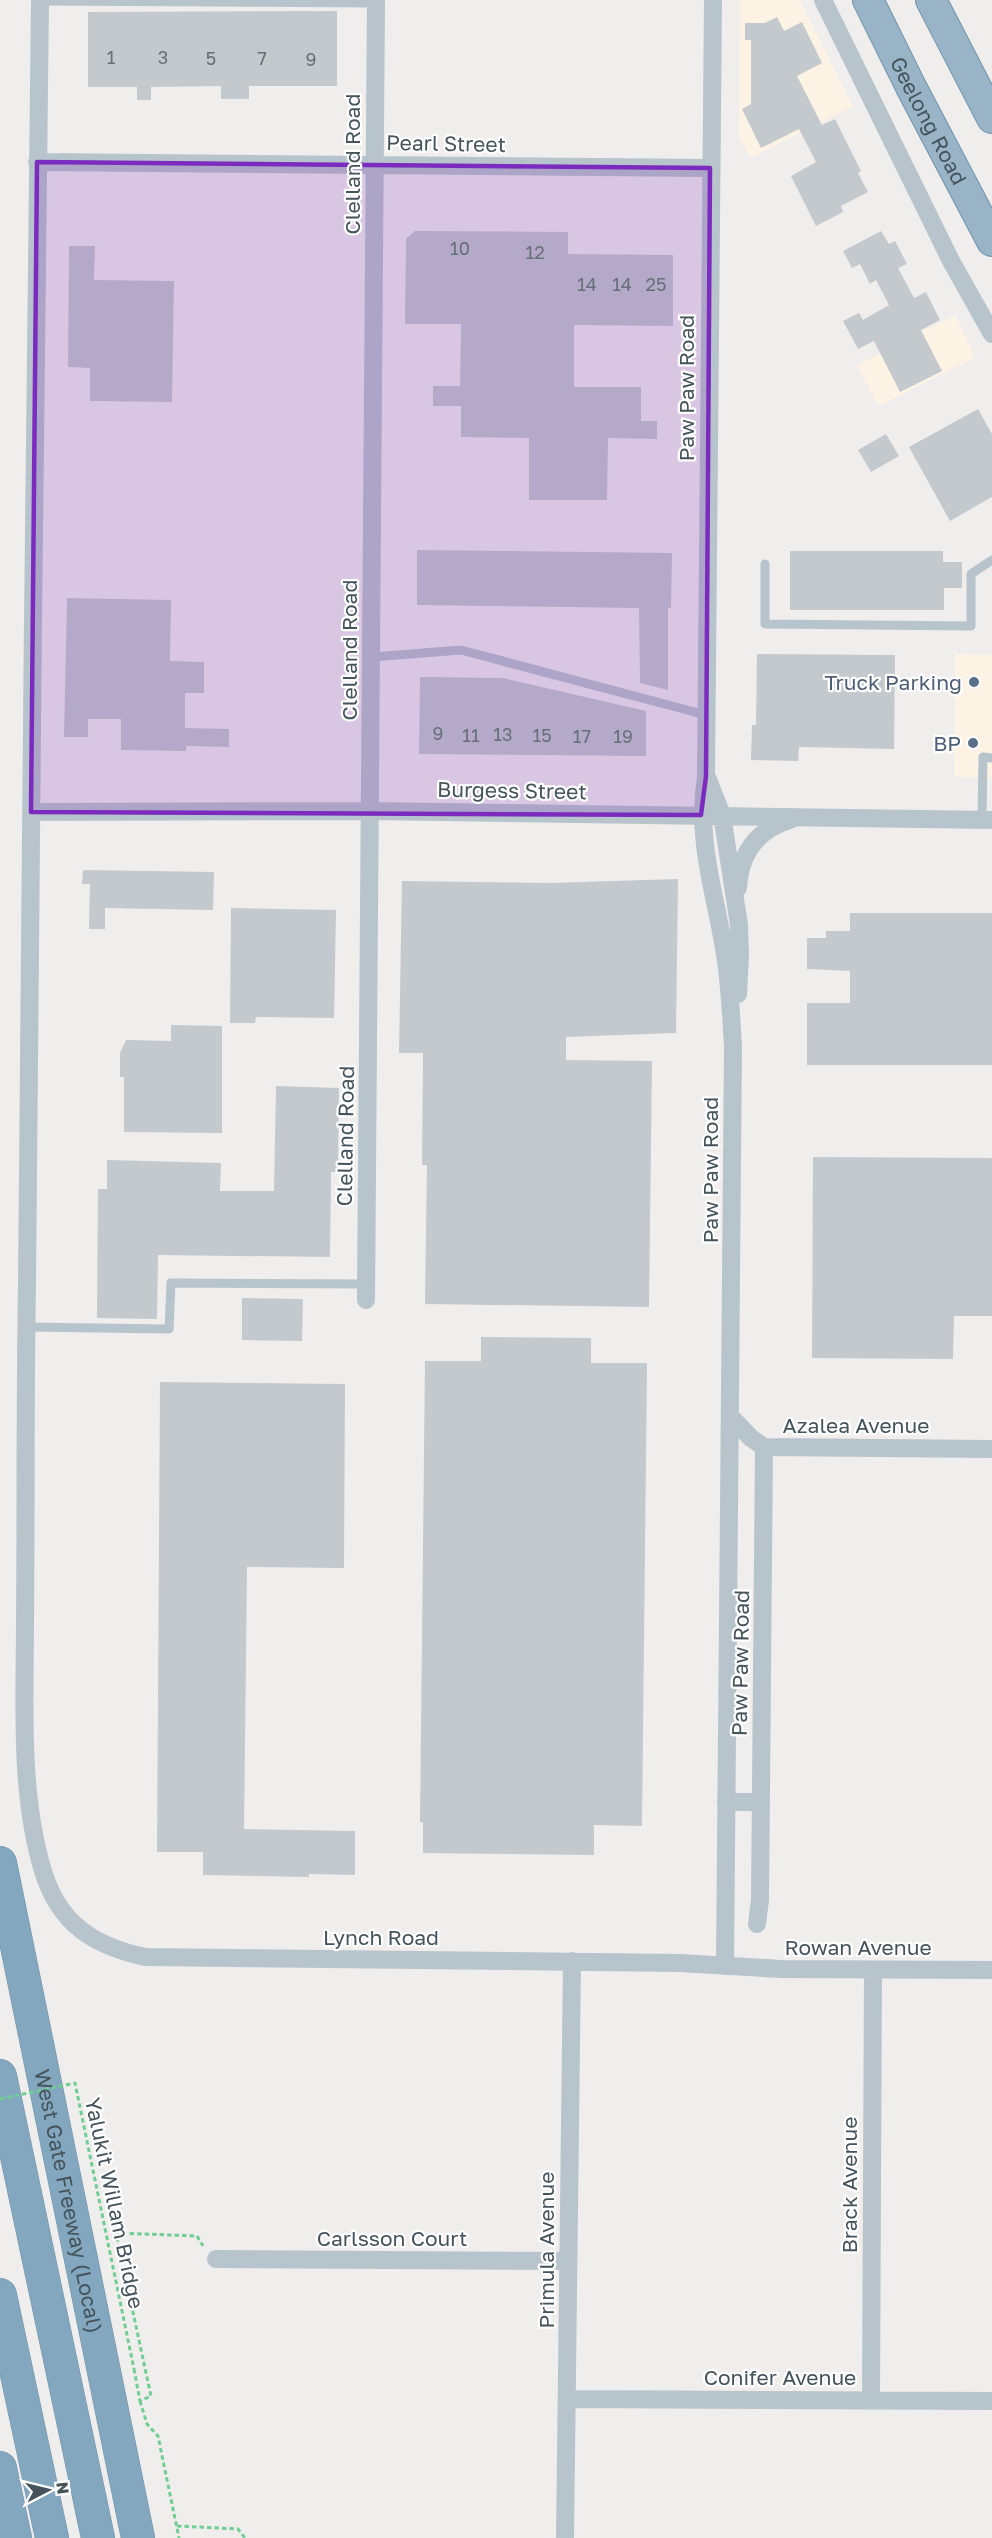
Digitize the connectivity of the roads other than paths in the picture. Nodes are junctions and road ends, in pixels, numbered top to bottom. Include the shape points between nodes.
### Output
1 (713, 0) edge
2 (823, 0) edge
3 (868, 0) edge
4 (931, 0) edge
5 (40, 1) edge
6 (376, 2) edge
7 (992, 118) edge
8 (37, 162) junction
9 (375, 165) junction
10 (710, 168) junction
11 (992, 241) edge
12 (992, 334) edge
13 (992, 560) edge
14 (765, 564) dead end
15 (372, 657) junction
16 (706, 715) junction
17 (992, 758) edge
18 (706, 776) junction
19 (371, 811) junction
20 (31, 812) junction
21 (702, 815) junction
22 (722, 815) junction
23 (815, 816) junction
24 (987, 820) edge
25 (739, 925) junction
26 (733, 1047) junction
27 (366, 1292) joint
28 (26, 1327) junction
29 (731, 1417) junction
30 (764, 1447) junction
31 (992, 1449) edge
32 (730, 1474) junction
33 (726, 1802) junction
34 (761, 1802) junction
35 (0, 1863) edge
36 (758, 1924) dead end
37 (572, 1961) junction
38 (725, 1966) junction
39 (873, 1970) junction
40 (992, 1970) edge
41 (0, 2076) edge
42 (216, 2259) road end
43 (568, 2261) junction
44 (0, 2295) edge
45 (568, 2398) junction
46 (871, 2400) junction
47 (992, 2401) edge
48 (3, 2482) edge
49 (13, 2538) edge
50 (52, 2538) edge
51 (98, 2538) edge
52 (138, 2538) edge
53 (565, 2538) edge

1 - 10 street, Paw Paw Road
2 - 12 street via 951,261
3 - 11 highway, Geelong Road
4 - 7 highway
5 - 6 lane
5 - 8 street, Lynch Road
6 - 9 street, Clelland Road
8 - 9 street, Pearl Street
8 - 20 street, Lynch Road
9 - 10 street, Pearl Street
9 - 15 street, Clelland Road
10 - 16 street, Paw Paw Road
13 - 14 lane via 971,574 971,626 765,624
15 - 16 lane via 461,650
15 - 19 street, Clelland Road
16 - 18 street, Paw Paw Road
17 - 24 lane via 983,758
18 - 21 street, Paw Paw Road
18 - 22 street, Paw Paw Road
19 - 20 street, Burgess Street
19 - 21 street, Burgess Street
19 - 27 street, Clelland Road
20 - 28 street, Lynch Road
21 - 22 street, Burgess Street
21 - 26 street, Paw Paw Road via 707,870 727,965
22 - 23 street, Burgess Street
22 - 25 street, Paw Paw Road
23 - 24 street, Burgess Street
23 - 25 street via 778,824 751,845 739,876
25 - 26 street, Paw Paw Road via 740,974
26 - 29 street, Paw Paw Road
27 - 28 lane via 171,1283 170,1329
28 - 37 street, Lynch Road via 25,1743 44,1875 56,1901 74,1923 108,1948 145,1957
29 - 30 street, Azalea Avenue
29 - 32 street, Paw Paw Road
30 - 31 street, Azalea Avenue
30 - 32 street via 741,1459
30 - 34 street, Paw Paw Road
32 - 33 street, Paw Paw Road
33 - 34 street
33 - 38 street, Paw Paw Road
34 - 36 street, Paw Paw Road
35 - 52 highway, West Gate Freeway (Local)
37 - 38 street, Lynch Road
37 - 43 street, Primula Avenue
38 - 39 street, Rowan Avenue
39 - 40 street, Rowan Avenue
39 - 46 street, Brack Avenue
41 - 51 highway
42 - 43 street, Carlsson Court
43 - 45 street, Primula Avenue
44 - 50 highway
45 - 46 street, Conifer Avenue
45 - 53 street, Primula Avenue
46 - 47 street, Conifer Avenue
48 - 49 highway

